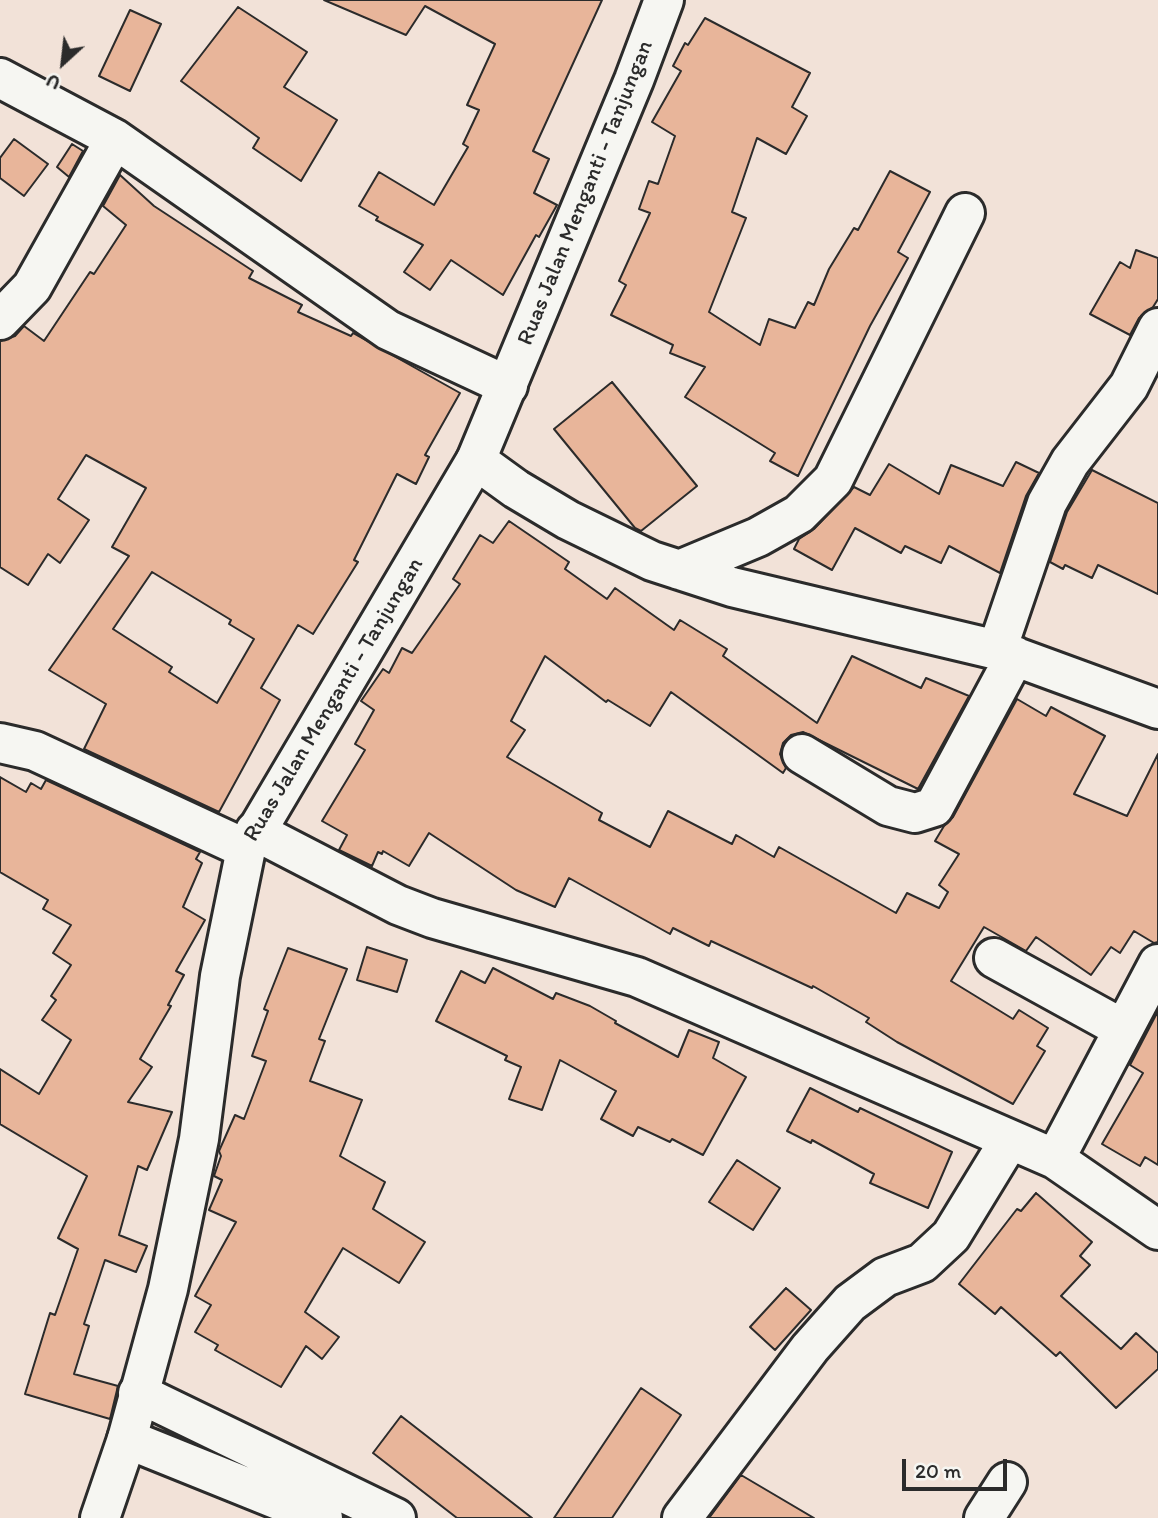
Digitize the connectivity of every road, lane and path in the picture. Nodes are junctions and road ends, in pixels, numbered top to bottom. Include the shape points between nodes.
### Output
1 (664, 0) edge
2 (0, 78) edge
3 (115, 139) junction
4 (965, 213) dead end
5 (0, 320) edge
6 (1158, 328) edge
7 (508, 386) junction
8 (476, 460) junction
9 (678, 570) junction
10 (1006, 653) junction
11 (1158, 709) edge
12 (0, 743) edge
13 (802, 754) dead end
14 (250, 840) junction
15 (994, 958) dead end
16 (1158, 964) edge
17 (1123, 1029) junction
18 (1009, 1141) junction
19 (1055, 1159) junction
20 (1158, 1230) edge
21 (138, 1393) junction
22 (127, 1438) junction
23 (1007, 1482) dead end
24 (100, 1518) edge
25 (324, 1518) edge
26 (396, 1518) edge
27 (682, 1518) edge
28 (984, 1518) edge

1 - 7 street, Ruas Jalan Menganti - Tanjungan
2 - 3 street
3 - 5 street via 32,288
3 - 7 street via 388,330
4 - 9 street via 832,480 799,514 758,537
6 - 10 street via 1129,386 1070,462 1047,503
7 - 8 street, Ruas Jalan Menganti - Tanjungan
8 - 9 street via 568,520
8 - 14 street, Ruas Jalan Menganti - Tanjungan
9 - 10 street
10 - 11 street
10 - 13 street via 934,807 915,813 888,806
12 - 14 street via 35,751
14 - 18 street via 432,918 637,977
14 - 21 street, Ruas Jalan Menganti - Tanjungan via 220,976 199,1139 167,1289
15 - 17 street
16 - 17 street
17 - 19 street
18 - 19 street
18 - 27 street via 951,1236 922,1263 885,1277 850,1303 810,1348
19 - 20 street
21 - 22 street, Ruas Jalan Menganti - Tanjungan
21 - 26 street
22 - 24 street, Ruas Jalan Menganti - Tanjungan
22 - 25 street
23 - 28 street

